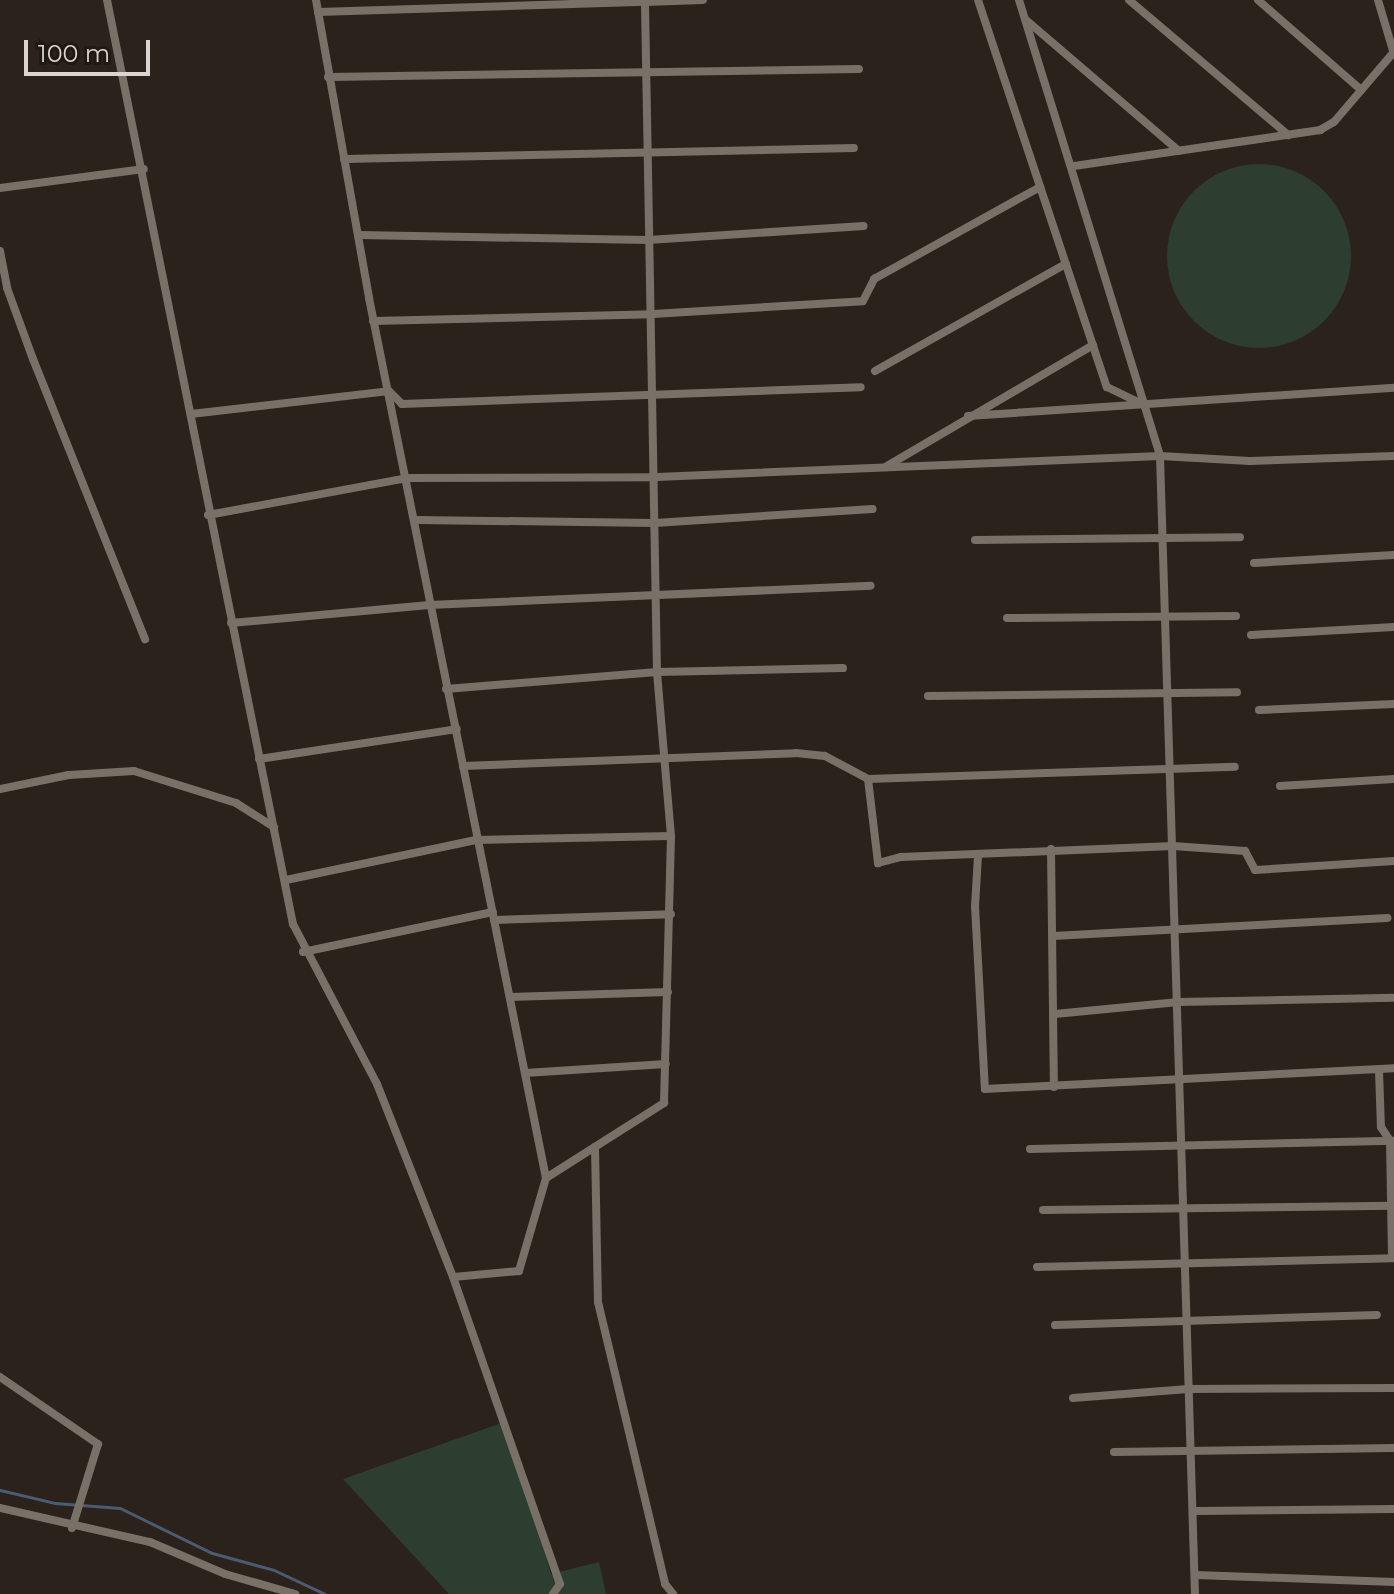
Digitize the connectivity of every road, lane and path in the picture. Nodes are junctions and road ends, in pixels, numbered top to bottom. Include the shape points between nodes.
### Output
1 (107, 0) edge
2 (316, 0) edge
3 (703, 0) edge
4 (978, 0) edge
5 (1019, 0) edge
6 (1129, 0) edge
7 (1258, 0) edge
8 (1378, 0) edge
9 (645, 2) junction
10 (507, 3) edge
11 (318, 12) junction
12 (1026, 19) junction
13 (1394, 54) edge
14 (859, 69) dead end
15 (648, 71) junction
16 (328, 77) junction
17 (1361, 90) junction
18 (1288, 135) junction
19 (854, 148) dead end
20 (1179, 151) junction
21 (647, 156) junction
22 (344, 159) junction
23 (1074, 166) junction
24 (144, 169) junction
25 (1040, 187) junction
26 (0, 188) edge
27 (864, 226) dead end
28 (359, 235) junction
29 (648, 240) junction
30 (0, 251) edge
31 (1066, 264) junction
32 (653, 314) junction
33 (373, 321) junction
34 (1093, 345) junction
35 (875, 371) dead end
36 (861, 387) dead end
37 (1394, 388) edge
38 (389, 391) junction
39 (653, 398) junction
40 (1144, 405) junction
41 (191, 414) junction
42 (968, 416) junction
43 (1160, 456) junction
44 (1394, 456) edge
45 (886, 466) junction
46 (657, 477) junction
47 (407, 478) junction
48 (873, 509) dead end
49 (208, 515) junction
50 (416, 520) junction
51 (655, 523) junction
52 (1160, 537) junction
53 (1240, 537) dead end
54 (975, 540) dead end
55 (1394, 555) edge
56 (1254, 563) dead end
57 (871, 586) dead end
58 (656, 594) junction
59 (429, 605) junction
60 (1236, 616) dead end
61 (1166, 617) junction
62 (1007, 618) dead end
63 (231, 623) junction
64 (1394, 627) edge
65 (1251, 635) dead end
66 (145, 639) dead end
67 (843, 668) dead end
68 (657, 672) junction
69 (446, 689) junction
70 (1237, 692) dead end
71 (1170, 694) junction
72 (928, 696) dead end
73 (1394, 704) edge
74 (1259, 710) dead end
75 (457, 729) junction
76 (665, 758) junction
77 (259, 759) junction
78 (463, 766) junction
79 (1235, 767) dead end
80 (1172, 771) junction
81 (868, 779) junction
82 (1394, 779) edge
83 (1280, 786) dead end
84 (0, 789) edge
85 (274, 827) junction
86 (671, 836) junction
87 (476, 840) junction
88 (1173, 846) junction
89 (1051, 849) junction
90 (978, 856) junction
91 (1394, 861) edge
92 (286, 880) junction
93 (671, 914) junction
94 (494, 916) junction
95 (1388, 918) dead end
96 (1174, 930) junction
97 (1053, 936) junction
98 (303, 952) junction
99 (668, 992) junction
100 (510, 997) junction
101 (1393, 998) edge
102 (1178, 1002) junction
103 (1055, 1014) junction
104 (666, 1064) junction
105 (1394, 1068) edge
106 (1379, 1071) junction
107 (525, 1073) junction
108 (1180, 1077) junction
109 (1054, 1087) junction
110 (1392, 1141) edge
111 (595, 1147) junction
112 (1030, 1149) dead end
113 (1183, 1149) junction
114 (546, 1178) junction
115 (1393, 1206) edge
116 (1184, 1208) junction
117 (1043, 1210) dead end
118 (1393, 1258) edge
119 (1186, 1263) junction
120 (1037, 1267) dead end
121 (453, 1277) junction
122 (1377, 1315) dead end
123 (1188, 1317) junction
124 (1055, 1325) dead end
125 (0, 1377) edge
126 (1394, 1388) edge
127 (1188, 1389) junction
128 (1073, 1398) dead end
129 (1394, 1448) edge
130 (1192, 1451) junction
131 (1114, 1452) dead end
132 (0, 1508) edge
133 (1394, 1509) edge
134 (1194, 1511) junction
135 (72, 1528) junction
136 (1196, 1575) junction
137 (1394, 1582) edge
138 (295, 1594) edge
139 (553, 1594) edge
140 (673, 1594) edge
141 (1195, 1594) edge

1 - 24 street
2 - 11 street
3 - 9 street
4 - 25 street
5 - 12 street
6 - 18 street
7 - 17 street
8 - 13 street
9 - 10 street
9 - 15 street
10 - 11 street
11 - 16 street
12 - 20 street
12 - 23 street
13 - 17 street
14 - 15 street
15 - 16 street
15 - 21 street
16 - 22 street
17 - 18 street via 1328,127
18 - 20 street
19 - 21 street
20 - 23 street
21 - 22 street
21 - 29 street
22 - 28 street
23 - 40 street
24 - 26 street
24 - 41 street
25 - 31 street
25 - 32 street via 874,279 863,301
27 - 29 street
28 - 29 street
28 - 33 street
29 - 32 street
30 - 66 street via 7,288 33,359
31 - 34 street
31 - 35 street
32 - 33 street
32 - 39 street
33 - 38 street
34 - 40 street via 1107,387
34 - 42 street
36 - 39 street
37 - 40 street
38 - 39 street via 402,404
38 - 41 street
38 - 47 street
39 - 46 street
40 - 42 street
40 - 43 street
41 - 49 street
42 - 45 street
43 - 44 street via 1250,461
43 - 45 street
43 - 52 street
45 - 46 street
46 - 47 street
46 - 51 street
47 - 49 street
47 - 50 street
48 - 51 street
49 - 63 street
50 - 51 street
50 - 59 street
51 - 58 street
52 - 53 street
52 - 54 street
52 - 61 street
55 - 56 street
57 - 58 street
58 - 59 street
58 - 68 street
59 - 63 street
59 - 69 street
60 - 61 street
61 - 62 street
61 - 71 street
63 - 77 street
64 - 65 street
67 - 68 street
68 - 69 street
68 - 76 street
69 - 75 street
70 - 71 street
71 - 72 street
71 - 80 street
73 - 74 street
75 - 77 street
75 - 78 street
76 - 78 street
76 - 81 street via 796,753 825,756
76 - 86 street
77 - 85 street
78 - 87 street
79 - 80 street
80 - 81 street
80 - 88 street
81 - 90 street via 878,863 901,857
82 - 83 street
84 - 85 street via 69,775 134,771 236,803
85 - 92 street
86 - 87 street
86 - 93 street
87 - 92 street
87 - 94 street
88 - 89 street
88 - 91 street via 1245,851 1255,870
88 - 96 street
89 - 90 street
89 - 97 street
90 - 109 street via 975,906 985,1089
92 - 98 street
93 - 94 street
93 - 99 street
94 - 98 street
94 - 100 street
95 - 96 street
96 - 97 street
96 - 102 street
97 - 103 street
98 - 121 street via 377,1084
99 - 100 street
99 - 104 street
100 - 107 street
101 - 102 street
102 - 103 street
102 - 108 street
103 - 109 street
104 - 107 street
104 - 111 street via 664,1103
105 - 106 street
106 - 108 street
106 - 110 street via 1381,1127
107 - 114 street
108 - 109 street
108 - 113 street
110 - 113 street
110 - 115 street
111 - 114 street
111 - 140 street via 598,1302 665,1584
112 - 113 street
113 - 116 street
114 - 121 street via 519,1271
115 - 116 street
115 - 118 street
116 - 117 street
116 - 119 street
118 - 119 street
119 - 120 street
119 - 123 street
121 - 139 street via 560,1584
122 - 123 street
123 - 124 street
123 - 127 street
125 - 135 street via 98,1444
126 - 127 street
127 - 128 street
127 - 130 street
129 - 130 street
130 - 131 street
130 - 134 street
132 - 135 street
133 - 134 street
134 - 136 street
135 - 138 street via 150,1542 225,1574
136 - 137 street
136 - 141 street

